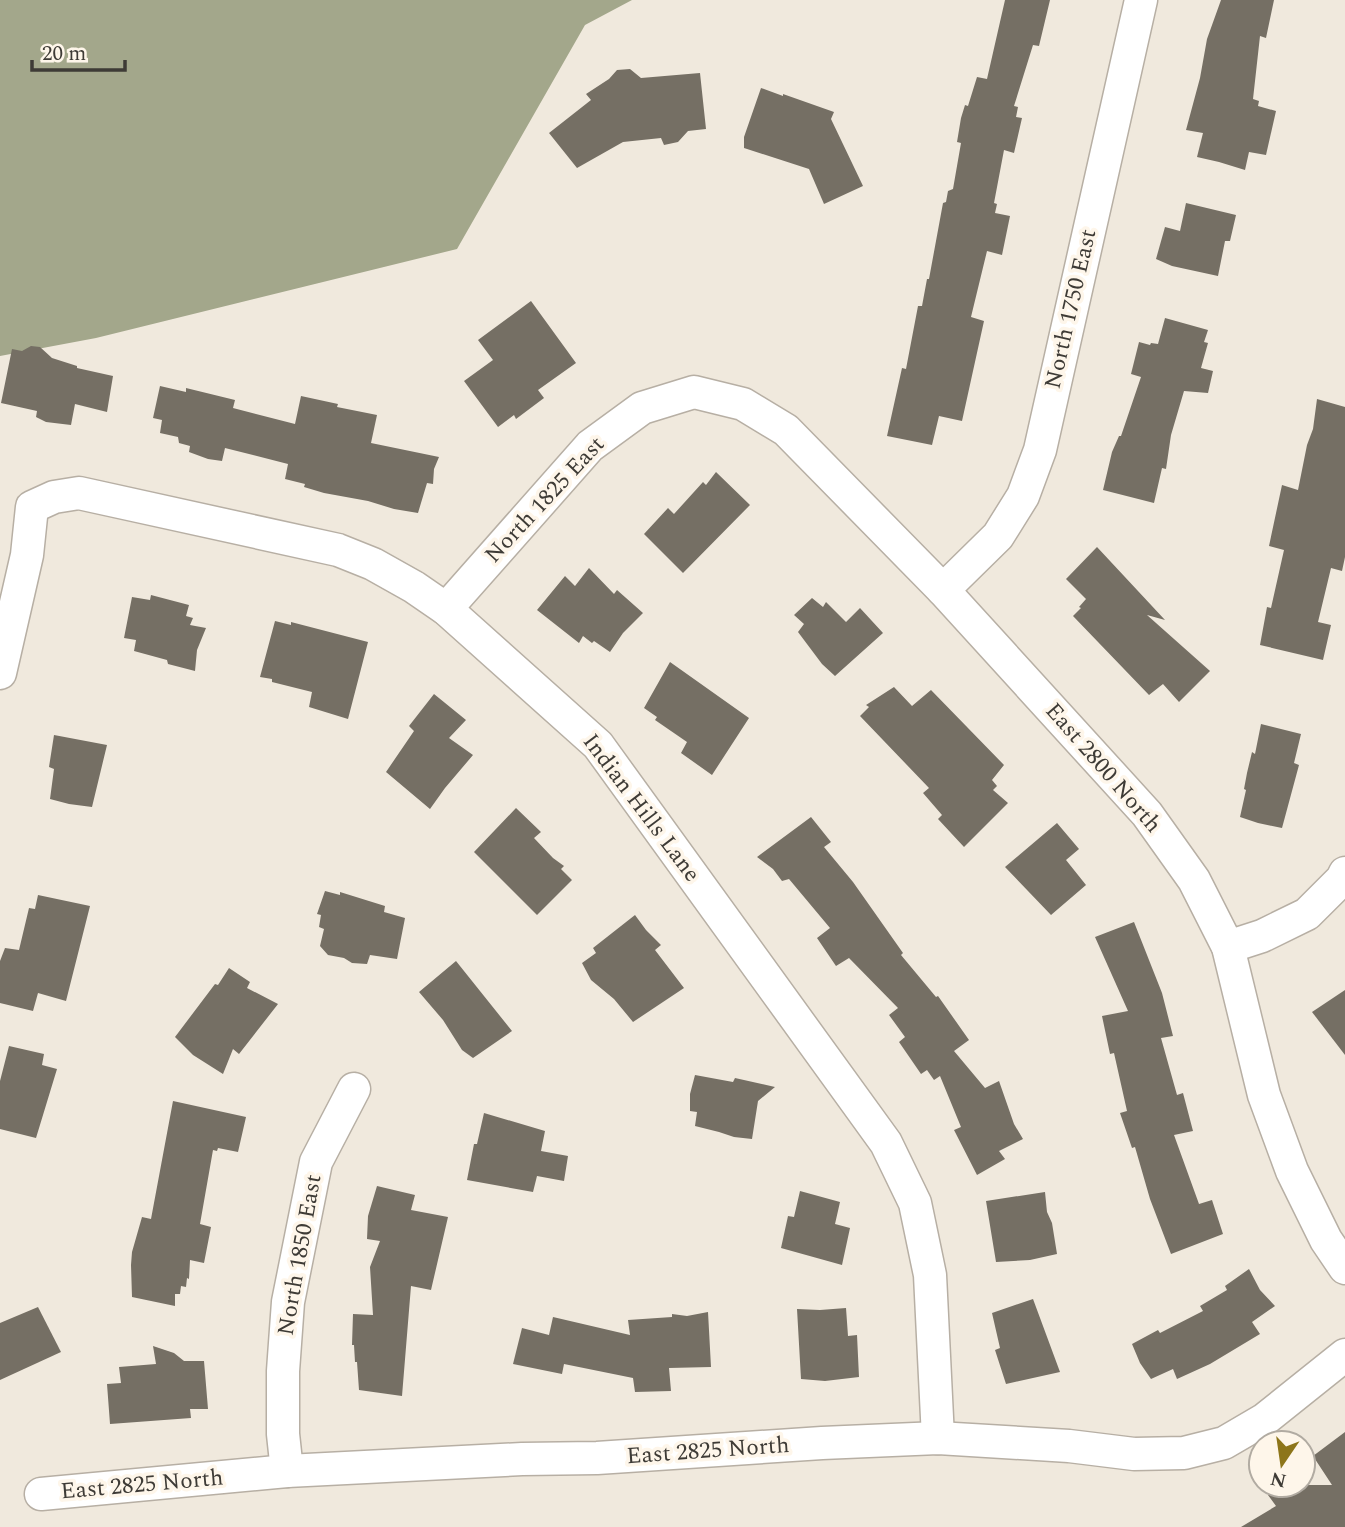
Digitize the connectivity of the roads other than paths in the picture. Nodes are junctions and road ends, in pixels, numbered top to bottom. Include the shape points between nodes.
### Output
1 (1141, 0) edge
2 (694, 392) joint
3 (943, 590) junction
4 (446, 609) junction
5 (0, 673) edge
6 (1345, 873) edge
7 (1228, 947) junction
8 (355, 1089) dead end
9 (1345, 1268) edge
10 (1345, 1355) edge
11 (938, 1438) junction
12 (287, 1471) junction
13 (41, 1494) dead end

1 - 3 street, North 1750 East via 1040,450 1023,496 998,536
2 - 3 street, East 2800 North via 743,404 786,430
2 - 4 street, North 1825 East via 642,408 590,446
3 - 7 street, East 2800 North via 1147,814 1194,880
4 - 5 street, Indian Hills Lane via 373,564 338,550 79,493 54,497 32,508 27,555
4 - 11 street, Indian Hills Lane via 598,745 886,1143 915,1203 930,1275
6 - 7 street via 1307,914
7 - 9 street, East 2800 North via 1264,1095 1292,1171
8 - 12 street, North 1850 East via 316,1162 288,1302 283,1371
10 - 11 street, East 2825 North via 1265,1419 1224,1443 1184,1453 1134,1454
11 - 12 street, East 2825 North
12 - 13 street, East 2825 North

